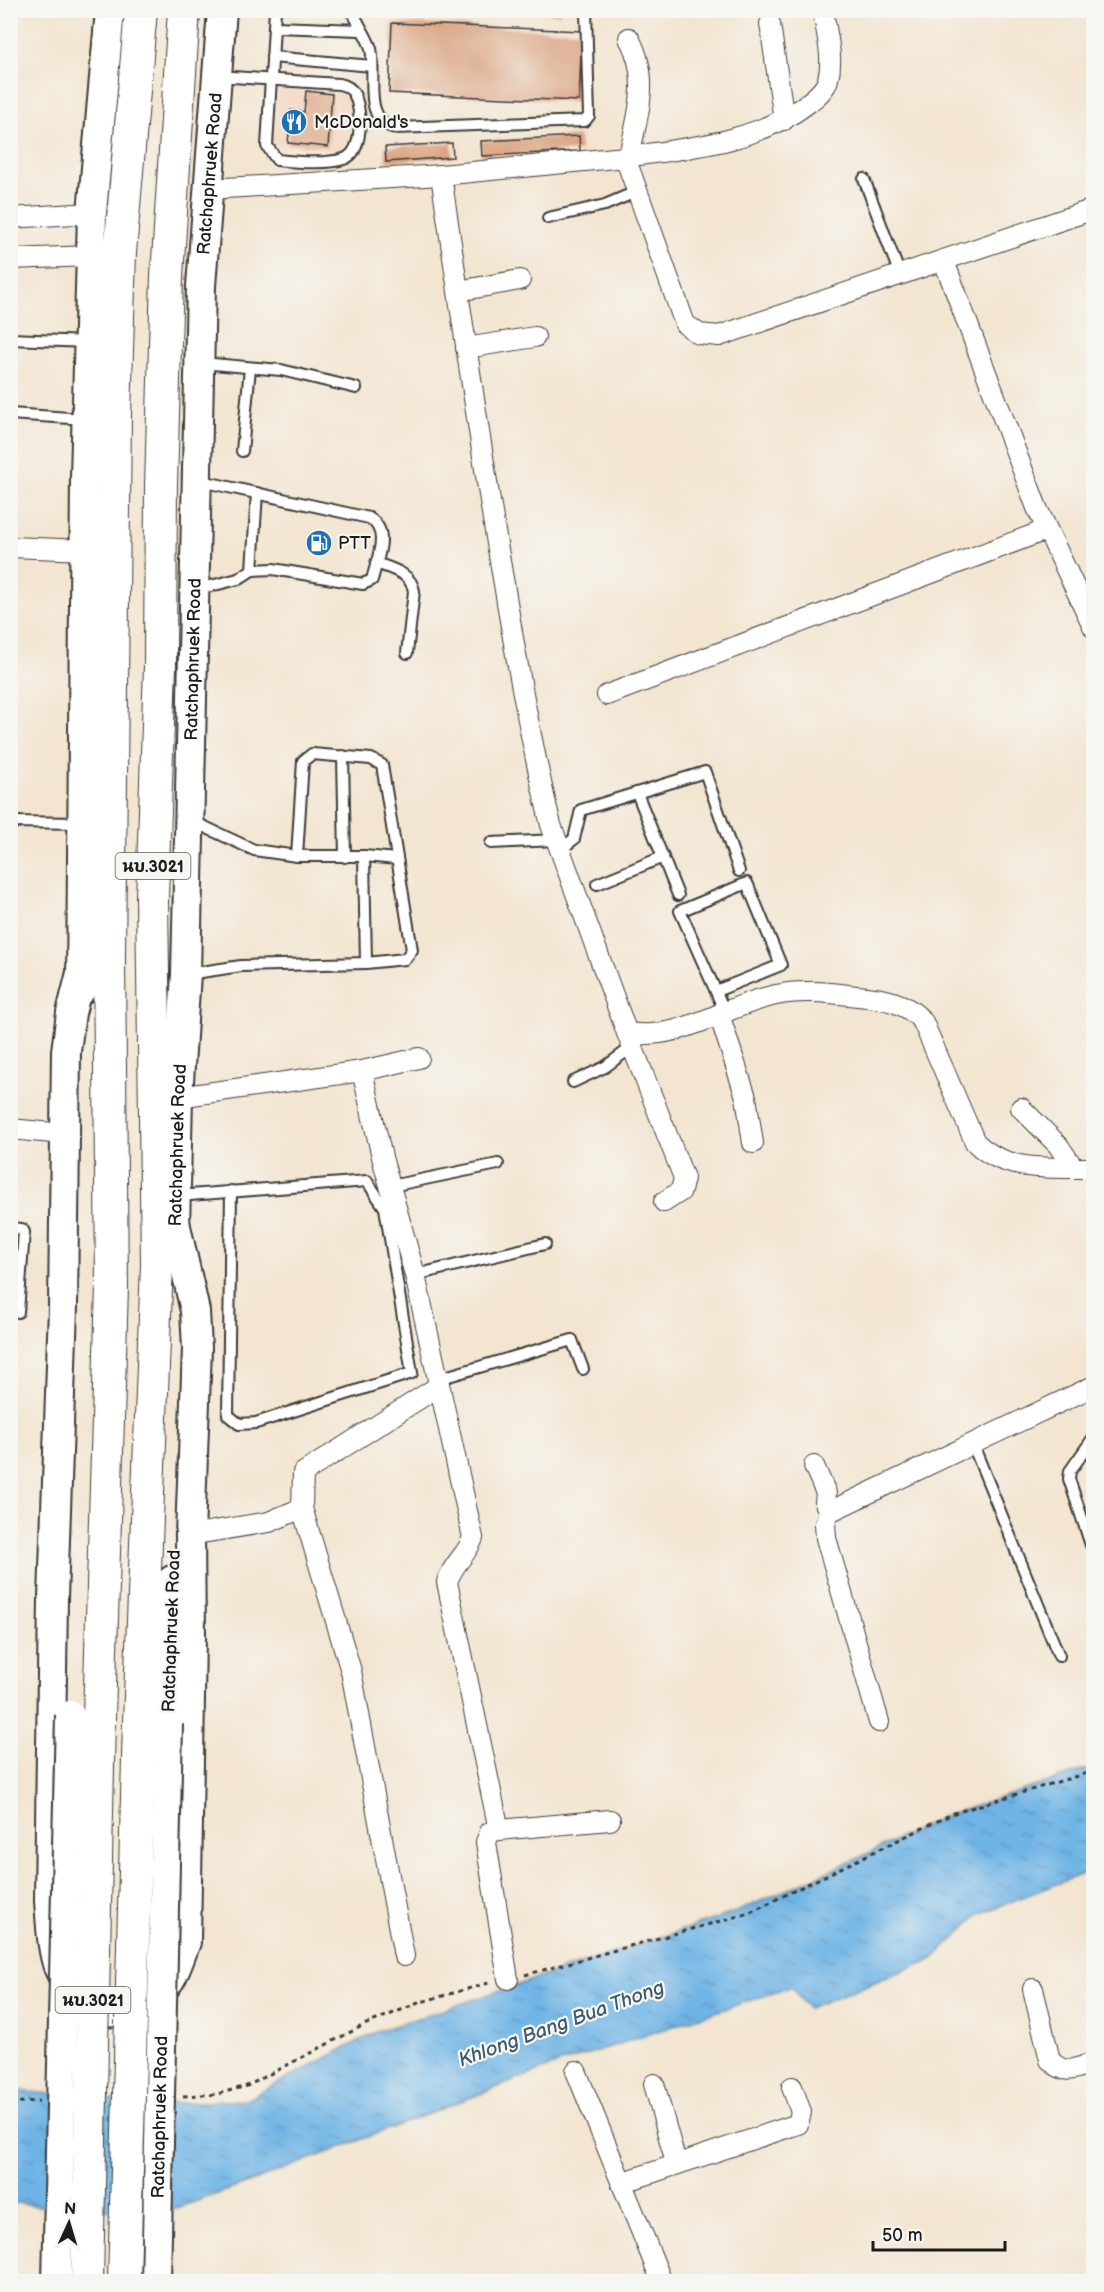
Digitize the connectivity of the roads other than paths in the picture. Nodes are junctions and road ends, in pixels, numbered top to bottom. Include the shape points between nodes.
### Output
1 (110, 10) edge
2 (141, 10) edge
3 (184, 10) edge
4 (222, 10) edge
5 (275, 10) edge
6 (352, 10) edge
7 (586, 10) edge
8 (823, 10) edge
9 (770, 24) dead end
10 (274, 27) junction
11 (360, 30) junction
12 (628, 38) dead end
13 (272, 57) junction
14 (372, 66) junction
15 (217, 76) junction
16 (270, 79) junction
17 (784, 120) junction
18 (627, 156) junction
19 (441, 174) junction
20 (864, 179) dead end
21 (208, 189) junction
22 (638, 191) junction
23 (1094, 209) edge
24 (92, 213) junction
25 (10, 218) edge
26 (548, 218) dead end
27 (91, 256) junction
28 (10, 259) edge
29 (944, 261) junction
30 (900, 275) junction
31 (520, 280) dead end
32 (201, 286) junction
33 (458, 291) junction
34 (535, 338) dead end
35 (10, 339) edge
36 (89, 342) junction
37 (466, 348) junction
38 (201, 363) junction
39 (250, 368) junction
40 (356, 388) dead end
41 (10, 414) edge
42 (101, 418) junction
43 (242, 451) dead end
44 (196, 480) junction
45 (161, 485) junction
46 (257, 494) junction
47 (1046, 530) junction
48 (10, 547) edge
49 (86, 550) junction
50 (376, 563) junction
51 (252, 570) junction
52 (86, 578) junction
53 (195, 590) junction
54 (1092, 619) edge
55 (407, 653) dead end
56 (608, 695) dead end
57 (343, 756) junction
58 (637, 793) junction
59 (190, 819) junction
60 (10, 822) edge
61 (82, 823) junction
62 (491, 843) dead end
63 (558, 845) junction
64 (297, 856) junction
65 (364, 856) junction
66 (345, 857) junction
67 (663, 857) junction
68 (397, 859) junction
69 (739, 871) dead end
70 (597, 884) dead end
71 (678, 895) dead end
72 (366, 963) junction
73 (81, 973) junction
74 (186, 974) junction
75 (716, 991) junction
76 (722, 1013) junction
77 (630, 1040) junction
78 (419, 1058) dead end
79 (362, 1071) junction
80 (573, 1082) dead end
81 (178, 1097) junction
82 (1021, 1108) dead end
83 (10, 1129) edge
84 (64, 1134) junction
85 (753, 1143) dead end
86 (498, 1164) dead end
87 (1073, 1167) junction
88 (1094, 1168) edge
89 (391, 1186) junction
90 (231, 1191) junction
91 (664, 1202) dead end
92 (174, 1205) junction
93 (10, 1228) edge
94 (545, 1244) dead end
95 (415, 1275) junction
96 (18, 1312) dead end
97 (583, 1369) dead end
98 (439, 1382) junction
99 (1094, 1386) edge
100 (1094, 1437) edge
101 (973, 1445) junction
102 (814, 1466) dead end
103 (303, 1508) junction
104 (830, 1512) junction
105 (190, 1534) junction
106 (1091, 1545) dead end
107 (1059, 1656) dead end
108 (85, 1717) junction
109 (879, 1722) dead end
110 (154, 1723) junction
111 (610, 1820) dead end
112 (499, 1830) junction
113 (404, 1956) dead end
114 (508, 1979) road end
115 (1033, 1989) dead end
116 (1094, 2062) edge
117 (576, 2070) dead end
118 (654, 2084) dead end
119 (792, 2087) dead end
120 (676, 2163) junction
121 (621, 2183) junction
122 (57, 2282) edge
123 (87, 2282) edge
124 (124, 2282) edge
125 (156, 2282) edge
126 (662, 2282) edge

1 - 24 main road, นบ.3021
2 - 42 main road, นบ.3021
3 - 45 main road, Ratchaphruek Road / นบ.3021 via 167,276
4 - 15 main road, Ratchaphruek Road / นบ.3021
5 - 10 lane
6 - 11 lane
7 - 14 lane via 590,97 585,121 387,126 374,112
8 - 17 street via 830,61 828,81 818,95
9 - 17 street
10 - 11 lane
10 - 13 lane
11 - 14 lane via 371,48
12 - 18 street via 643,81
13 - 14 lane
13 - 16 lane
15 - 16 lane
15 - 21 main road, Ratchaphruek Road / นบ.3021
16 - 16 lane via 267,146 277,160 344,159 351,154 360,127 354,93 339,84
17 - 18 street via 746,135
18 - 19 street
18 - 22 street
19 - 21 street
19 - 33 street
20 - 30 lane
21 - 32 main road, Ratchaphruek Road / นบ.3021
22 - 26 lane via 605,205
22 - 30 street via 677,308 685,324 699,334 719,336
23 - 29 street
24 - 25 street
24 - 27 main road, นบ.3021
27 - 28 street
27 - 36 main road, นบ.3021
29 - 30 street
29 - 47 street
31 - 33 street
32 - 38 main road, Ratchaphruek Road / นบ.3021
32 - 45 main road
33 - 37 street
34 - 37 street
35 - 36 lane
36 - 42 main road, นบ.3021
37 - 63 street via 516,658
38 - 39 lane
38 - 44 main road, Ratchaphruek Road / นบ.3021
39 - 40 lane via 281,370
39 - 43 lane
41 - 42 lane
42 - 49 main road, นบ.3021 via 85,478
42 - 52 main road
42 - 108 main road, นบ.3021 via 112,1287
44 - 46 lane
44 - 53 main road, Ratchaphruek Road / นบ.3021
45 - 110 main road, Ratchaphruek Road / นบ.3021 via 152,898 157,1264
46 - 50 lane via 369,518 378,524 382,534
46 - 51 lane
47 - 54 street
47 - 56 street
48 - 49 street
49 - 52 main road, นบ.3021
50 - 51 lane via 372,580 363,584 300,572
50 - 55 lane via 407,576 413,583
51 - 53 lane via 238,579
52 - 61 main road, นบ.3021
53 - 59 main road, Ratchaphruek Road / นบ.3021
57 - 64 lane via 312,754 303,761
57 - 66 lane
57 - 68 lane via 371,759 382,765
58 - 63 lane via 581,810 574,838
58 - 67 lane
58 - 69 lane via 705,772
59 - 64 lane via 254,850
59 - 74 main road, Ratchaphruek Road / นบ.3021
60 - 61 lane
61 - 73 main road, นบ.3021
62 - 63 lane
63 - 77 street
64 - 66 lane
65 - 66 lane
65 - 68 lane
65 - 72 lane
67 - 70 lane
67 - 71 lane
68 - 72 lane via 412,950 405,959
72 - 74 lane via 241,966
73 - 84 main road via 66,1051
73 - 108 main road, นบ.3021
74 - 81 main road, Ratchaphruek Road / นบ.3021
75 - 75 lane via 680,911 747,883 781,965
75 - 76 lane
76 - 77 street via 665,1034
76 - 85 street via 746,1097
76 - 87 street via 776,995 799,992 872,997 914,1010 923,1022 975,1142 987,1154 1014,1166
77 - 80 lane via 605,1067
77 - 91 street via 684,1178 681,1191
78 - 79 street
79 - 81 street
79 - 89 street
81 - 92 main road, Ratchaphruek Road / นบ.3021
82 - 87 street via 1058,1145
83 - 84 street
84 - 105 main road via 63,1306 53,1598 51,1929 59,1969 70,1988 84,2003 101,2012 118,2014 141,2008 169,1981 186,1942
86 - 89 lane
87 - 88 street
89 - 95 street
90 - 90 lane via 367,1180 385,1208 412,1373 256,1423 239,1424 228,1414
90 - 92 lane
92 - 105 main road via 196,1320
92 - 110 main road, Ratchaphruek Road / นบ.3021 via 181,1310
93 - 96 lane via 24,1232
94 - 95 lane
95 - 98 street
97 - 98 lane via 572,1340
98 - 103 street via 303,1473
98 - 112 street via 473,1538 468,1550 453,1564 447,1582
99 - 101 street
100 - 106 lane via 1068,1479
101 - 104 street
101 - 107 lane
102 - 104 street
103 - 105 street via 269,1522
103 - 113 street via 351,1671
104 - 109 street via 825,1524 826,1538
108 - 122 main road, นบ.3021, bridge
108 - 123 main road, นบ.3021, bridge
110 - 124 main road, Ratchaphruek Road / นบ.3021, bridge
110 - 125 main road, Ratchaphruek Road / นบ.3021, bridge
111 - 112 street
112 - 114 street via 490,1832 486,1842
115 - 116 street via 1050,2060 1069,2072
117 - 121 street
118 - 120 street
119 - 120 street via 801,2112 798,2124
120 - 121 street
121 - 126 street

